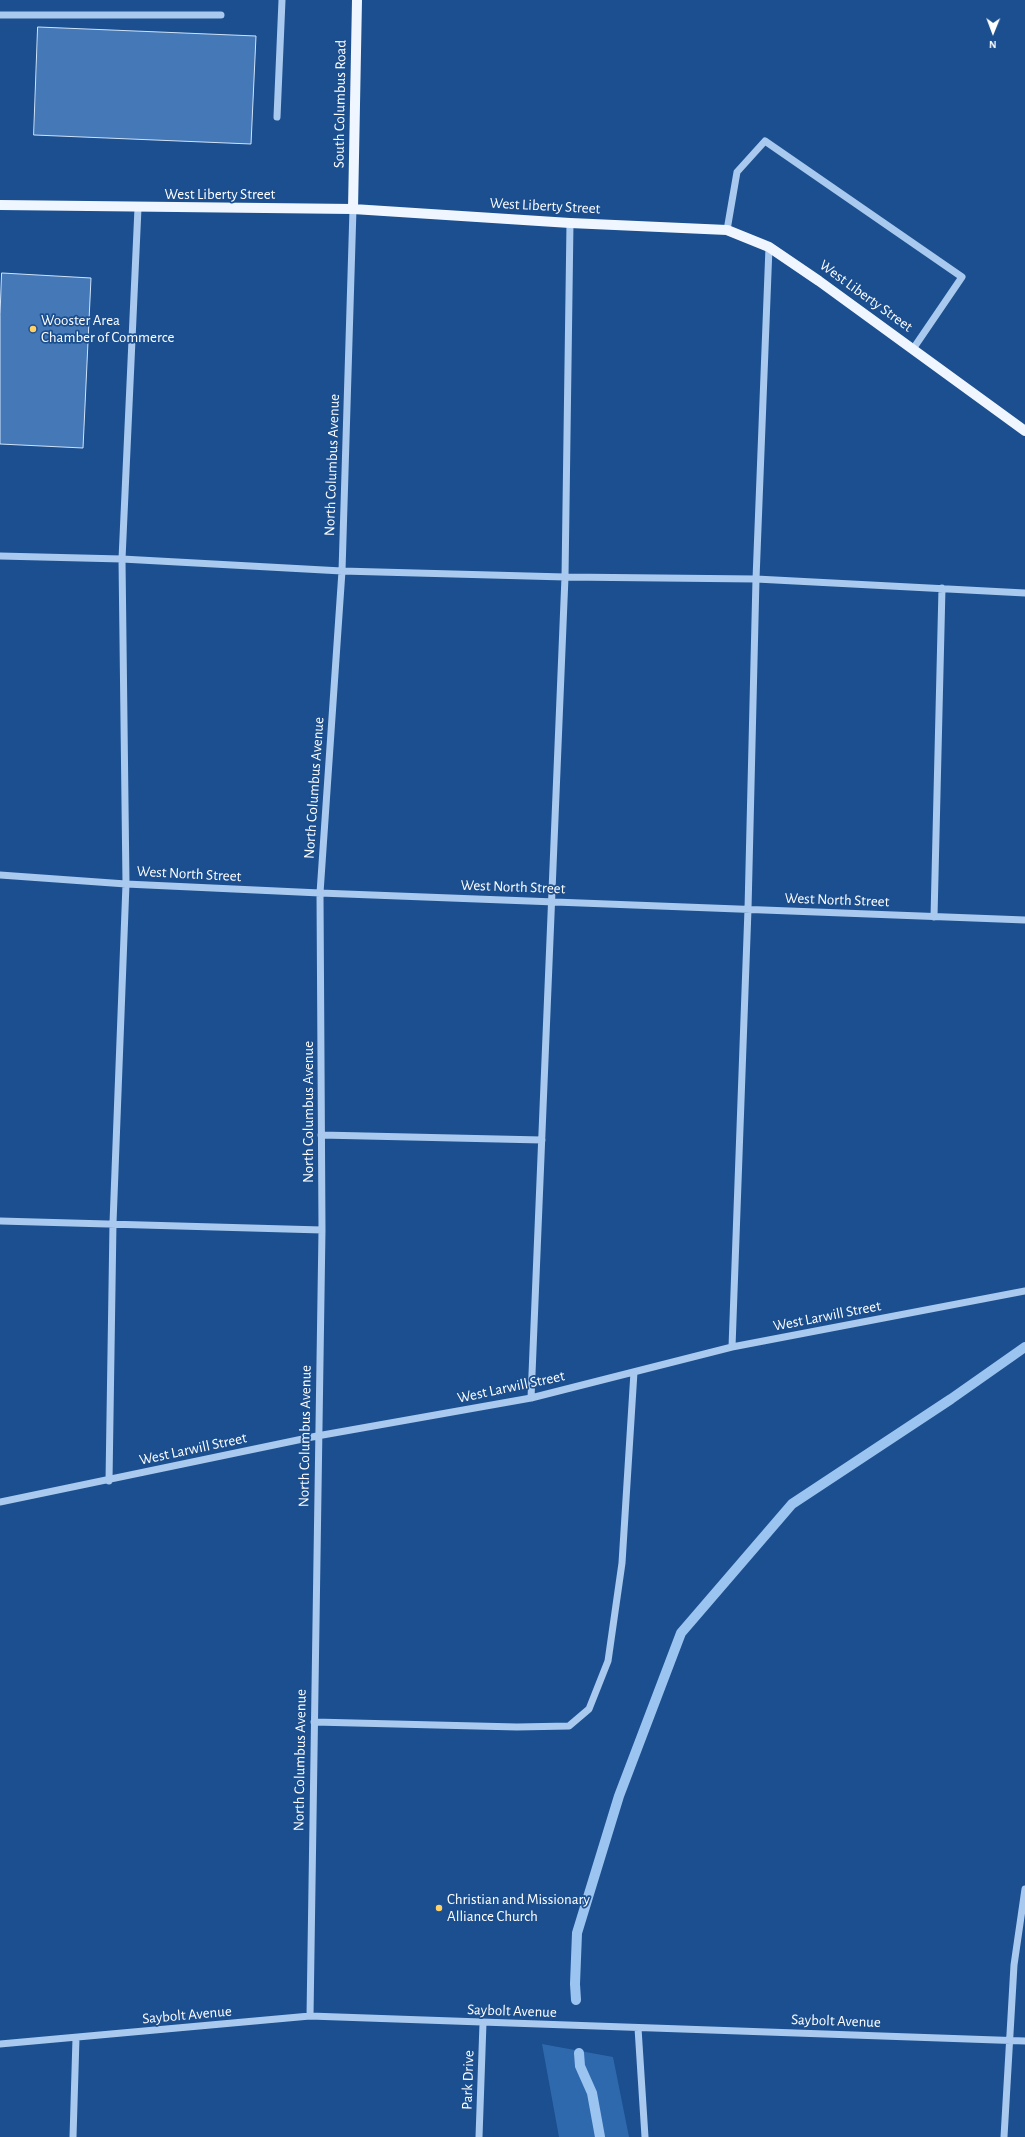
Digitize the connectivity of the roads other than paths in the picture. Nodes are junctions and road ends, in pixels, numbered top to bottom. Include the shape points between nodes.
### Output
1 (282, 0) edge
2 (357, 0) edge
3 (0, 15) edge
4 (221, 15) dead end
5 (278, 117) dead end
6 (0, 206) edge
7 (138, 208) junction
8 (353, 210) junction
9 (570, 223) junction
10 (727, 230) junction
11 (769, 247) junction
12 (913, 349) junction
13 (1025, 431) edge
14 (0, 556) edge
15 (122, 560) junction
16 (342, 571) junction
17 (565, 577) junction
18 (756, 579) junction
19 (942, 588) junction
20 (1025, 593) edge
21 (0, 875) edge
22 (126, 884) junction
23 (320, 893) junction
24 (552, 902) junction
25 (748, 909) junction
26 (934, 917) junction
27 (1025, 920) edge
28 (321, 1135) junction
29 (542, 1140) junction
30 (0, 1221) edge
31 (113, 1223) junction
32 (322, 1230) junction
33 (1025, 1291) edge
34 (732, 1348) junction
35 (634, 1372) junction
36 (531, 1398) junction
37 (317, 1436) junction
38 (109, 1481) junction
39 (0, 1502) edge
40 (314, 1722) junction
41 (1025, 1889) edge
42 (310, 2016) junction
43 (483, 2023) junction
44 (638, 2028) junction
45 (76, 2038) junction
46 (1009, 2040) junction
47 (1025, 2041) edge
48 (0, 2044) edge
49 (73, 2137) edge
50 (479, 2137) edge
51 (645, 2137) edge
52 (1004, 2137) edge

1 - 5 street
2 - 8 main road, South Columbus Road
3 - 4 street
6 - 7 main road, West Liberty Street
7 - 8 main road, West Liberty Street
7 - 15 street
8 - 9 main road, West Liberty Street
8 - 16 street, North Columbus Avenue
9 - 10 main road, West Liberty Street
9 - 17 street
10 - 11 main road, West Liberty Street
10 - 12 street via 737,172 765,141 962,277
11 - 12 main road, West Liberty Street
11 - 18 street
12 - 13 main road, West Liberty Street
14 - 15 street
15 - 16 street
15 - 22 street
16 - 17 street
16 - 23 street, North Columbus Avenue
17 - 18 street
17 - 24 street
18 - 19 street
18 - 25 street
19 - 20 street
19 - 26 street
21 - 22 street, West North Street
22 - 23 street, West North Street
22 - 31 street
23 - 24 street, West North Street
23 - 28 street, North Columbus Avenue
24 - 25 street, West North Street
24 - 29 street
25 - 26 street, West North Street
25 - 34 street
26 - 27 street, West North Street
28 - 29 street
28 - 32 street, North Columbus Avenue
29 - 36 street
30 - 31 street
31 - 32 street
31 - 38 street
32 - 37 street, North Columbus Avenue
33 - 34 street, West Larwill Street
34 - 35 street, West Larwill Street
35 - 36 street, West Larwill Street
35 - 40 street via 621,1570 608,1661 588,1709 570,1726
36 - 37 street, West Larwill Street
37 - 38 street, West Larwill Street
37 - 40 street, North Columbus Avenue
38 - 39 street, West Larwill Street
40 - 42 street, North Columbus Avenue
41 - 46 street via 1014,1965
42 - 43 street, Saybolt Avenue
42 - 45 street, Saybolt Avenue
43 - 44 street, Saybolt Avenue
43 - 50 street, Park Drive
44 - 46 street, Saybolt Avenue
44 - 51 street
45 - 48 street, Saybolt Avenue
45 - 49 street
46 - 47 street, Saybolt Avenue
46 - 52 street

